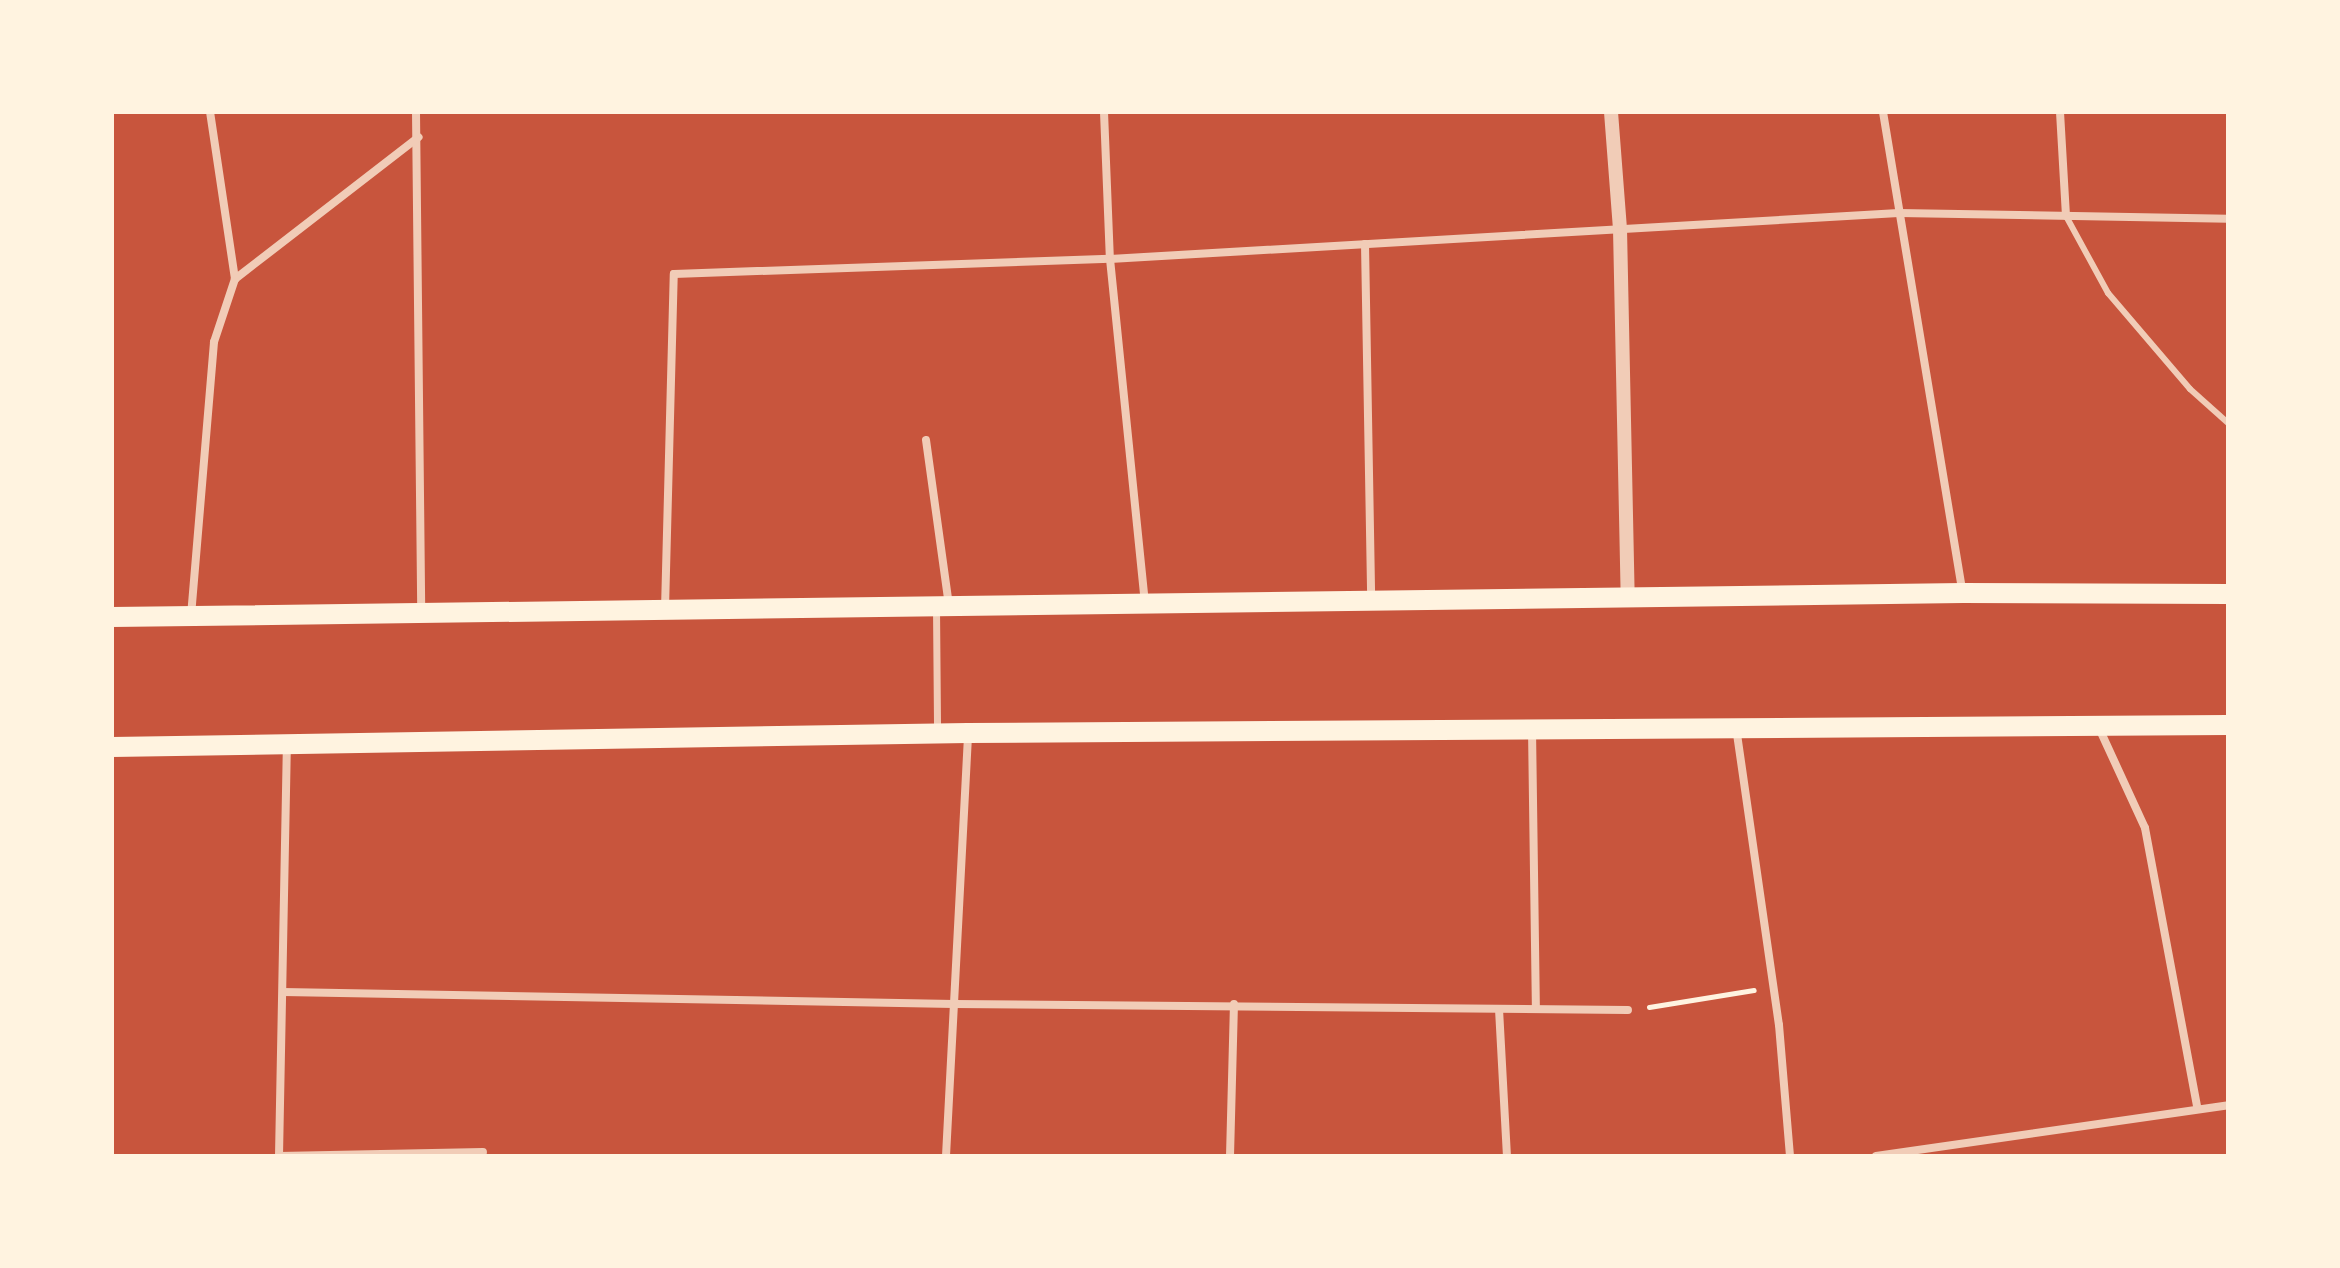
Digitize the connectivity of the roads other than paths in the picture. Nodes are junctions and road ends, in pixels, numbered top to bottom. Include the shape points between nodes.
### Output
1 (210, 112) edge
2 (416, 112) edge
3 (1104, 112) edge
4 (1611, 112) edge
5 (1883, 112) edge
6 (2060, 112) edge
7 (419, 137) junction
8 (1899, 213) junction
9 (2066, 216) junction
10 (2228, 219) edge
11 (1620, 229) junction
12 (1365, 244) junction
13 (1110, 259) junction
14 (235, 279) junction
15 (2228, 423) edge
16 (926, 440) dead end
17 (1963, 593) junction
18 (2228, 594) edge
19 (1628, 597) junction
20 (1371, 600) junction
21 (1145, 604) junction
22 (943, 606) junction
23 (665, 610) junction
24 (421, 613) junction
25 (191, 616) junction
26 (112, 617) edge
27 (2097, 723) junction
28 (2228, 725) edge
29 (1736, 726) junction
30 (1532, 729) junction
31 (968, 733) junction
32 (937, 734) junction
33 (287, 744) junction
34 (112, 747) edge
35 (283, 992) junction
36 (954, 1004) junction
37 (1234, 1004) junction
38 (1499, 1009) junction
39 (1536, 1009) junction
40 (1628, 1010) road end
41 (2228, 1105) edge
42 (2197, 1107) junction
43 (483, 1152) dead end
44 (279, 1156) edge
45 (946, 1156) edge
46 (1230, 1156) edge
47 (1507, 1156) edge
48 (1790, 1156) edge
49 (1876, 1156) edge

1 - 14 street
2 - 7 street
3 - 13 street
4 - 11 street
5 - 8 street
6 - 9 street
7 - 14 street
7 - 24 street
8 - 9 street
8 - 11 street
8 - 17 street
9 - 10 street
9 - 15 lane via 2108,293 2190,389
11 - 12 street
11 - 19 street
12 - 13 street
12 - 20 street
13 - 21 street
13 - 23 street via 674,274
14 - 25 street via 214,342
16 - 22 street
17 - 18 main road
17 - 19 main road
19 - 20 main road
20 - 21 main road
21 - 22 main road
22 - 23 main road
22 - 32 street
23 - 24 main road
24 - 25 main road
25 - 26 main road
27 - 28 main road
27 - 29 main road
27 - 42 street via 2145,828
29 - 30 main road
29 - 48 street via 1773,986
30 - 31 main road
30 - 39 street
31 - 32 main road
31 - 36 street
32 - 33 main road
33 - 34 main road
33 - 35 street
35 - 36 street
35 - 44 street
36 - 37 street
36 - 45 street
37 - 38 street
37 - 46 street
38 - 39 street
38 - 47 street
39 - 40 street
41 - 42 street
42 - 49 street
43 - 44 street

